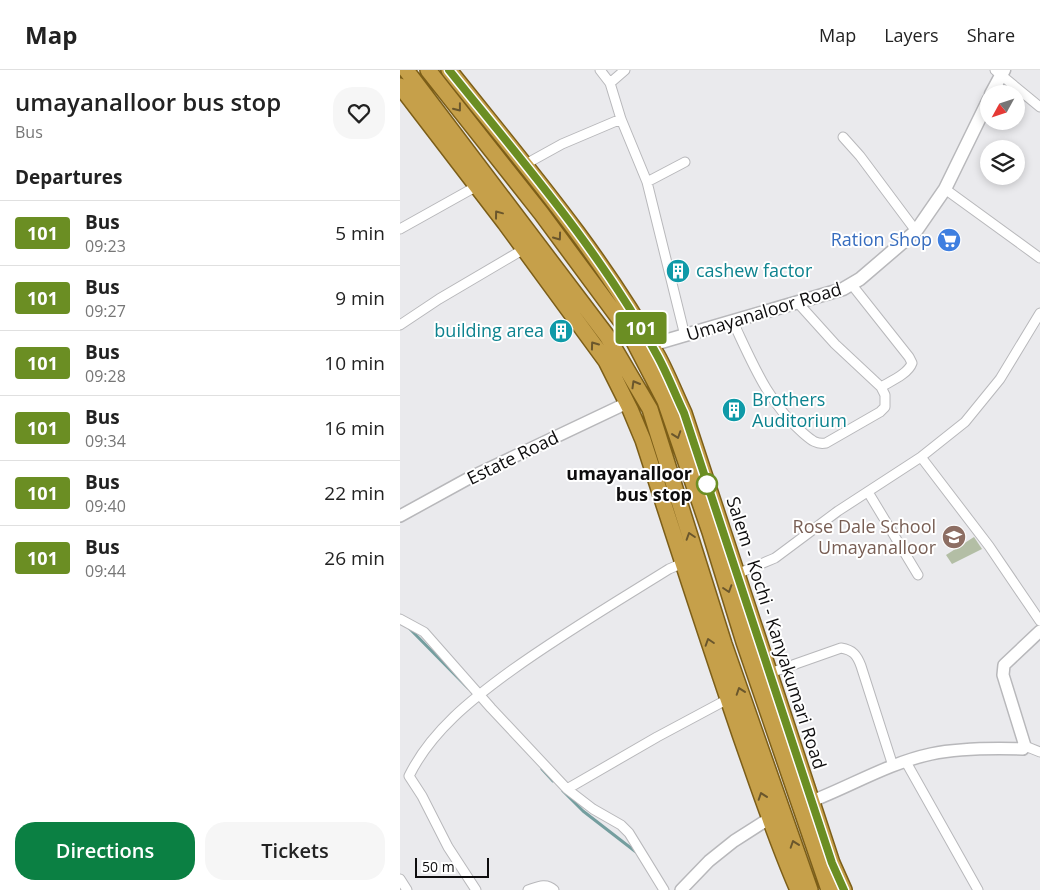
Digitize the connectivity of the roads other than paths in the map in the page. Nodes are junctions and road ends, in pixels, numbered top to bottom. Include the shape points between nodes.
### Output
1 (406, 70) edge
2 (428, 70) edge
3 (449, 70) edge
4 (600, 70) edge
5 (625, 70) edge
6 (1000, 72) edge
7 (610, 83) junction
8 (995, 85) edge
9 (400, 86) edge
10 (1040, 107) edge
11 (980, 117) edge
12 (622, 119) junction
13 (843, 138) dead end
14 (685, 162) dead end
15 (524, 165) junction
16 (647, 182) junction
17 (477, 186) junction
18 (945, 189) junction
19 (400, 229) edge
20 (916, 231) junction
21 (524, 249) junction
22 (1040, 258) edge
23 (852, 285) junction
24 (798, 303) junction
25 (1040, 313) edge
26 (733, 322) junction
27 (400, 325) edge
28 (685, 336) junction
29 (651, 345) junction
30 (881, 387) junction
31 (627, 403) junction
32 (922, 457) junction
33 (868, 492) junction
34 (400, 516) edge
35 (683, 563) junction
36 (737, 574) junction
37 (918, 575) dead end
38 (400, 619) edge
39 (1040, 621) edge
40 (1040, 631) edge
41 (770, 673) junction
42 (480, 694) junction
43 (728, 700) junction
44 (1026, 746) junction
45 (1040, 752) edge
46 (906, 762) junction
47 (893, 766) junction
48 (567, 789) junction
49 (812, 801) junction
50 (770, 818) junction
51 (400, 879) edge
52 (407, 890) edge
53 (476, 890) edge
54 (528, 890) edge
55 (554, 890) edge
56 (664, 890) edge
57 (681, 890) edge
58 (798, 890) edge
59 (810, 890) edge
60 (830, 890) edge
61 (844, 890) edge
62 (978, 890) edge

59 -> 1 highway via 724,644 650,409 607,336
2 -> 60 highway via 541,213 629,332 665,401
3 - 15 highway, Salem - Kochi - Kanyakumari Road
4 - 7 street
5 - 7 street
6 - 8 main road
6 - 10 street
7 - 12 street
9 - 17 highway
11 - 18 main road, Umayanaloor Road
12 - 15 street via 562,144
12 - 16 street
13 - 20 street
14 - 16 street
15 - 29 highway, Salem - Kochi - Kanyakumari Road via 614,284
16 - 28 street
17 - 19 street
21 -> 17 highway
18 - 20 main road, Umayanaloor Road
18 - 22 street
20 - 23 main road, Umayanaloor Road
21 - 27 street
31 -> 21 highway via 606,361
23 - 24 main road, Umayanaloor Road
23 - 30 street via 912,362 910,368
24 - 26 main road, Umayanaloor Road
24 - 30 street
25 - 32 street via 1000,379 964,422
26 - 28 main road, Umayanaloor Road
26 - 30 street via 760,380 788,420 820,444 880,412 886,401
28 - 29 main road, Umayanaloor Road
29 - 36 highway, Salem - Kochi - Kanyakumari Road via 684,413
31 - 34 street, Estate Road
31 - 35 highway via 643,440
32 - 33 street
32 - 39 street
33 - 36 street via 775,558
33 - 37 street
35 - 42 street via 545,646
43 -> 35 highway
36 - 41 highway, Salem - Kochi - Kanyakumari Road
38 - 42 street via 424,632
40 - 44 street via 1004,665 1003,675
41 - 47 street via 841,648 855,653
41 - 49 highway, Salem - Kochi - Kanyakumari Road
42 - 48 street
42 - 53 street via 434,737 409,776
43 - 48 street
50 -> 43 highway
44 - 45 street
44 - 46 street via 1023,749 966,749 929,754
46 - 47 street
46 - 62 street
47 - 49 street
48 - 56 street via 629,833
49 - 61 highway, Salem - Kochi - Kanyakumari Road
50 - 57 street via 734,840
50 - 58 highway
51 - 52 street
54 - 55 street via 542,885

